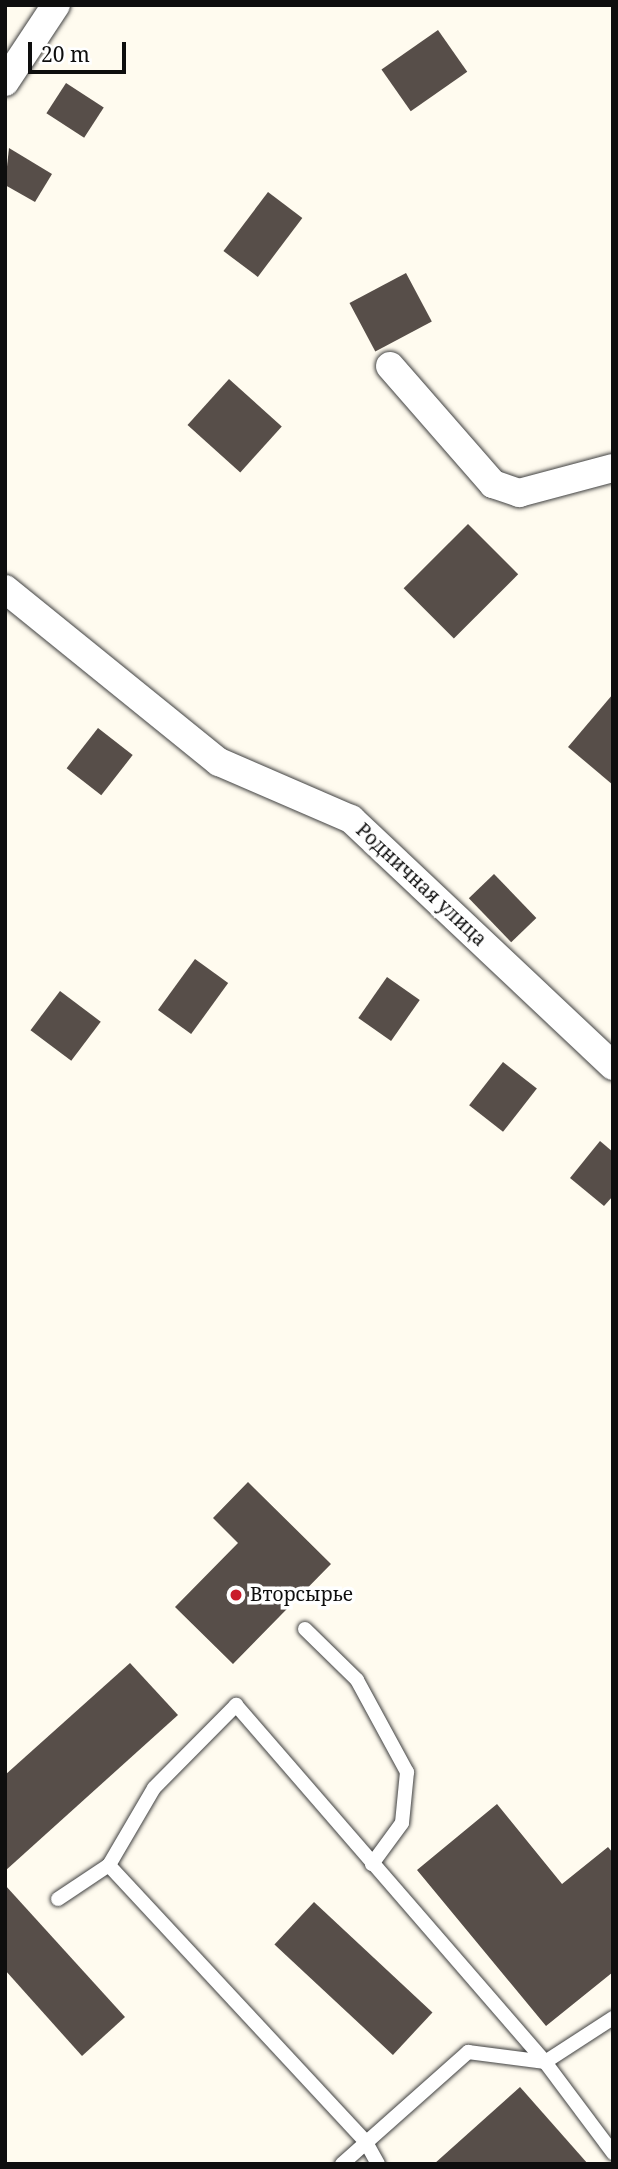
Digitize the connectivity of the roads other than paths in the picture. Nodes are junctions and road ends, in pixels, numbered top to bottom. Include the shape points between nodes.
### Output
1 (56, 5) edge
2 (5, 82) edge
3 (390, 366) dead end
4 (613, 468) edge
5 (5, 589) edge
6 (613, 1066) edge
7 (305, 1629) dead end
8 (372, 1864) junction
9 (109, 1865) junction
10 (58, 1899) dead end
11 (613, 2018) edge
12 (545, 2062) junction
13 (366, 2142) junction
14 (613, 2153) edge
15 (342, 2164) edge
16 (378, 2164) edge

1 - 2 street
3 - 4 street via 494,484 519,493
5 - 6 street, Родничная улица via 219,762 351,819
7 - 8 lane via 357,1680 407,1772 401,1823
8 - 9 lane via 236,1705 154,1788
8 - 12 lane
9 - 10 lane
9 - 13 lane
11 - 12 lane
12 - 13 lane via 468,2052
12 - 14 lane
13 - 15 lane
13 - 16 lane

